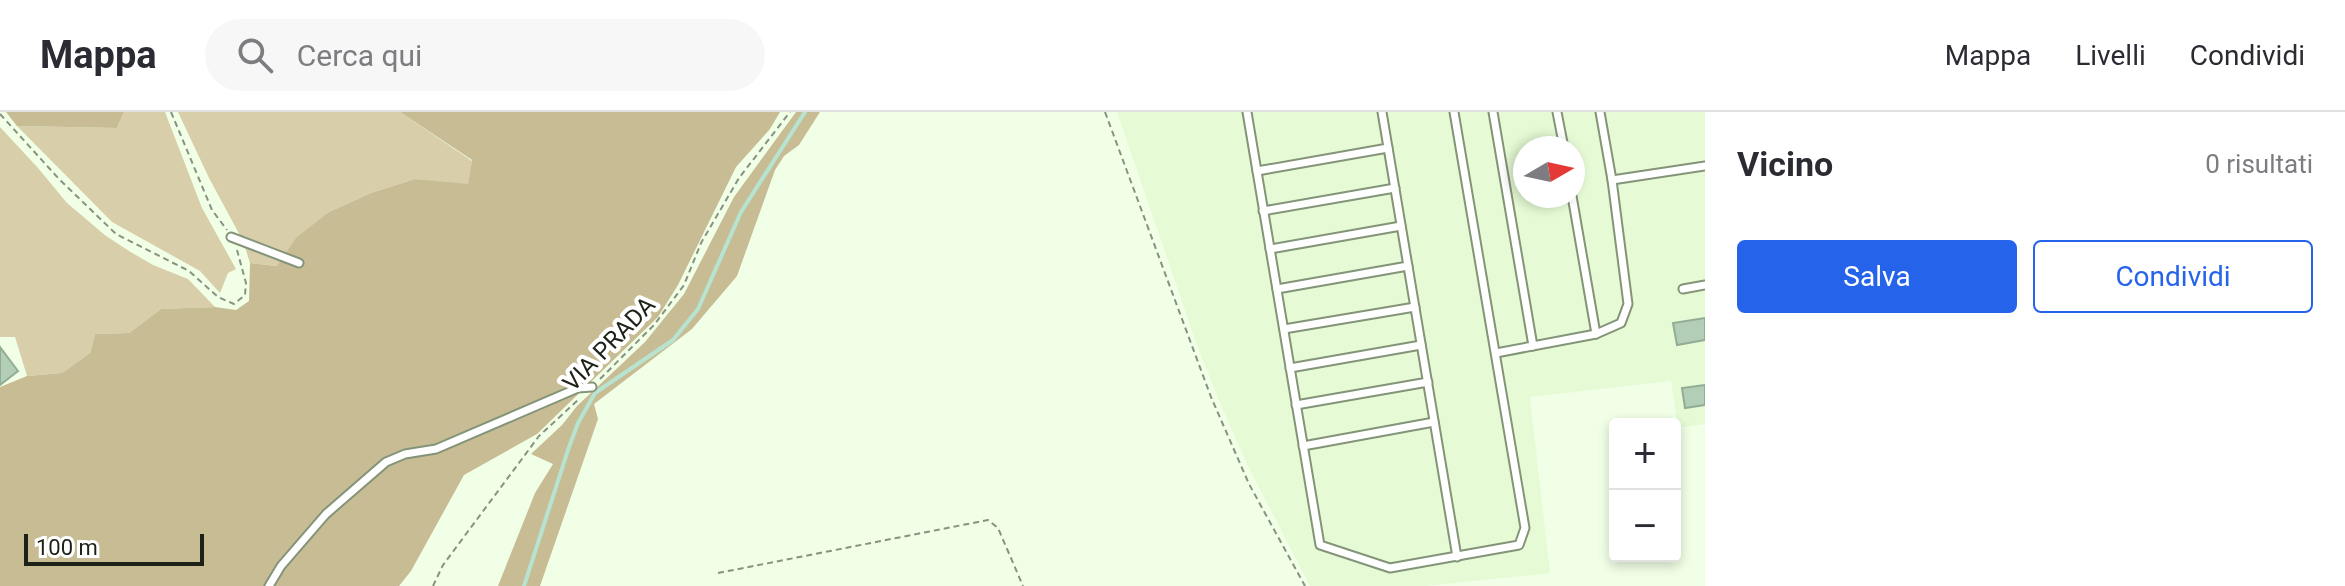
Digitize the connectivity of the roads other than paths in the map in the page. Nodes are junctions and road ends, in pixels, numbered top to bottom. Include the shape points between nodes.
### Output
1 (1247, 112) edge
2 (1382, 112) edge
3 (1454, 112) edge
4 (1493, 112) edge
5 (1557, 112) edge
6 (1600, 112) edge
7 (1562, 136) edge
8 (1388, 148) junction
9 (1705, 166) edge
10 (1257, 171) junction
11 (1612, 180) junction
12 (1395, 188) junction
13 (1574, 208) edge
14 (1263, 211) junction
15 (1401, 226) junction
16 (231, 237) road end
17 (1270, 249) junction
18 (299, 263) dead end
19 (1408, 266) junction
20 (1705, 285) edge
21 (1277, 289) junction
22 (1683, 289) dead end
23 (1415, 307) junction
24 (1284, 329) junction
25 (1596, 334) junction
26 (1421, 345) junction
27 (1533, 346) junction
28 (1496, 353) junction
29 (1290, 368) junction
30 (1428, 382) junction
31 (592, 387) road end
32 (1296, 405) junction
33 (1434, 422) junction
34 (1303, 446) junction
35 (1457, 557) junction
36 (269, 586) edge

1 - 10 lane
2 - 8 lane
3 - 28 lane
4 - 27 lane
5 - 7 lane
6 - 11 lane
8 - 10 lane
8 - 12 lane
9 - 11 lane
10 - 14 lane
11 - 25 lane via 1628,304 1621,323
12 - 14 lane
12 - 15 lane
13 - 25 lane
14 - 17 lane
15 - 17 lane
15 - 19 lane
16 - 18 lane
17 - 21 lane
19 - 21 lane
19 - 23 lane
20 - 22 lane
21 - 24 lane
23 - 24 lane
23 - 26 lane
24 - 29 lane
25 - 27 lane
26 - 29 lane
26 - 30 lane
27 - 28 lane
28 - 35 lane via 1525,528 1519,545
29 - 32 lane
30 - 32 lane
30 - 33 lane
31 - 36 lane via 578,388 436,449 386,462 326,514
32 - 34 lane
33 - 34 lane
33 - 35 lane
34 - 35 lane via 1320,545 1390,568

